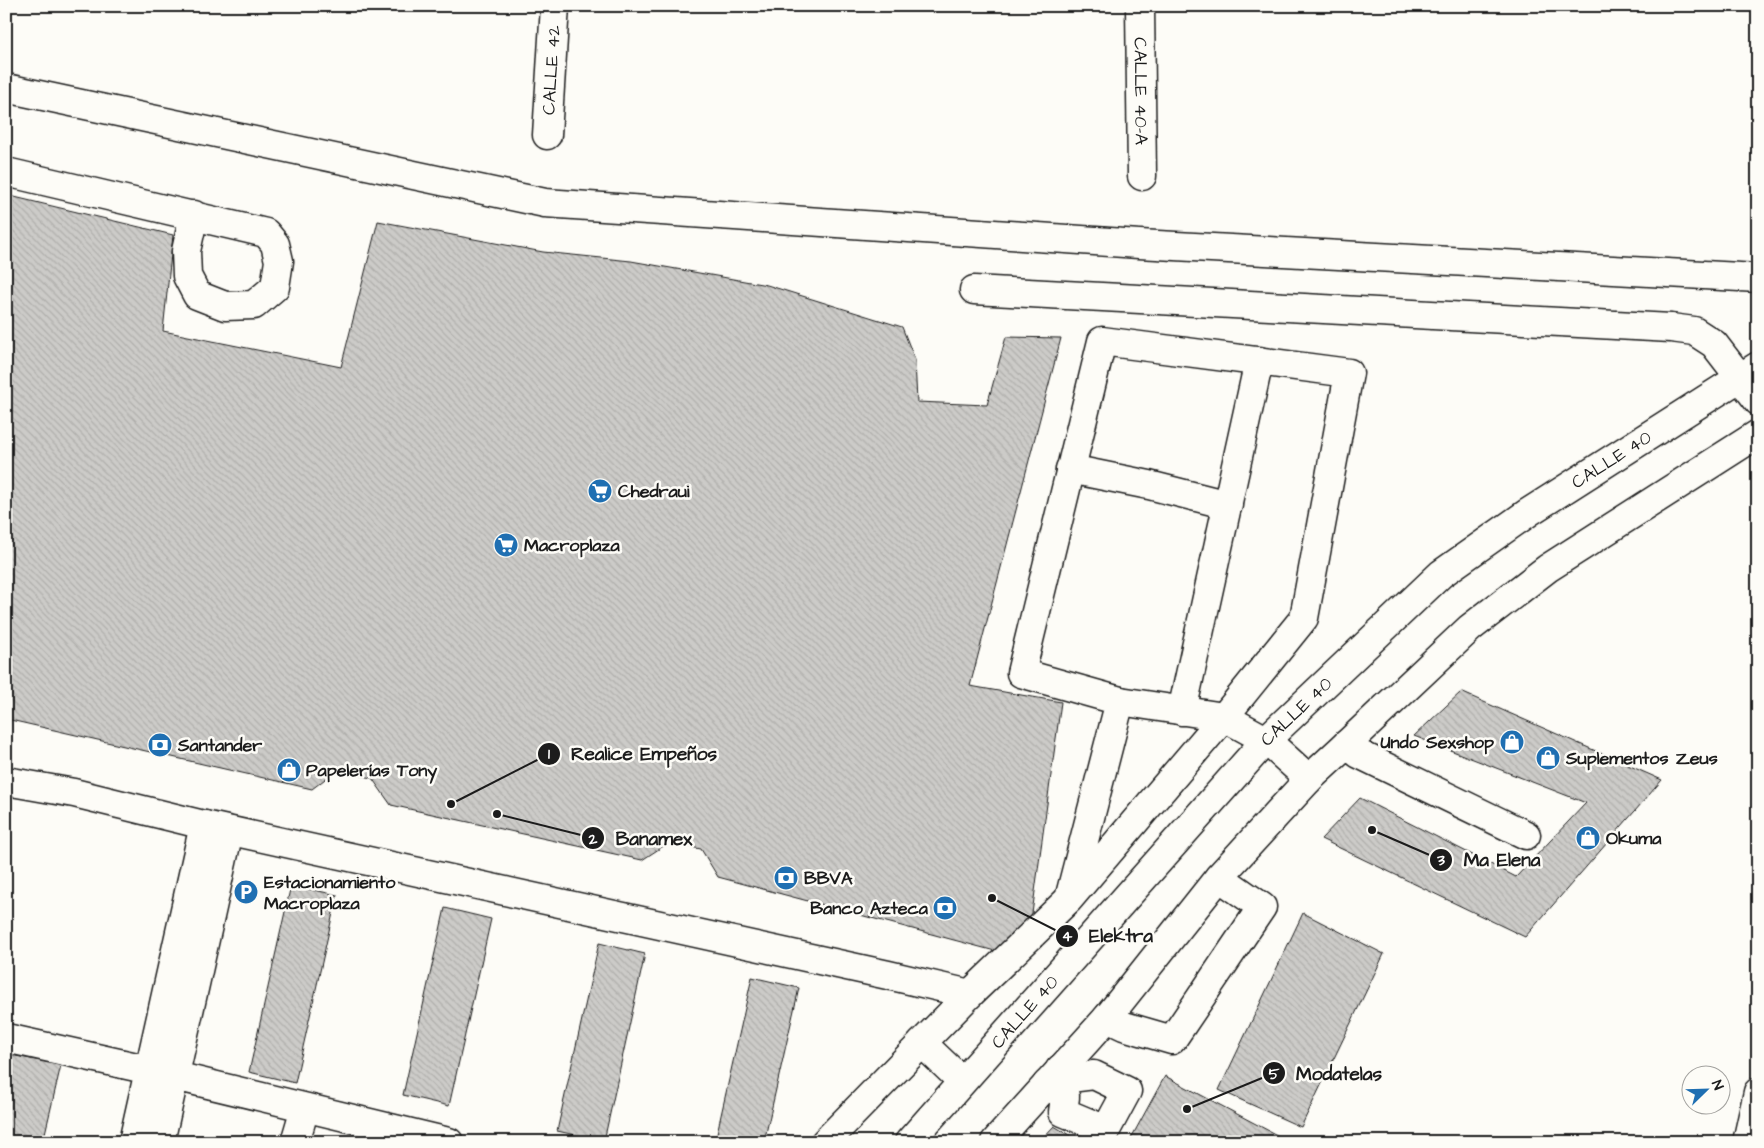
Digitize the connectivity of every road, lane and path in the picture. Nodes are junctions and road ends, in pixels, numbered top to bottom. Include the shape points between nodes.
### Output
1 (555, 6) edge
2 (1140, 6) edge
3 (6, 88) edge
4 (547, 135) dead end
5 (6, 172) edge
6 (1142, 176) dead end
7 (194, 215) dead end
8 (1758, 278) edge
9 (974, 290) dead end
10 (1259, 361) junction
11 (1749, 372) edge
12 (1758, 401) edge
13 (1758, 434) edge
14 (1070, 469) junction
15 (1228, 504) junction
16 (1120, 701) junction
17 (1182, 711) junction
18 (1224, 717) junction
19 (1266, 740) junction
20 (1347, 744) junction
21 (1309, 779) junction
22 (6, 781) edge
23 (216, 828) junction
24 (1526, 835) dead end
25 (1219, 878) junction
26 (1070, 899) junction
27 (888, 991) dead end
28 (963, 1002) junction
29 (1107, 1018) junction
30 (6, 1038) edge
31 (922, 1043) junction
32 (162, 1073) junction
33 (962, 1082) junction
34 (1758, 1092) edge
35 (305, 1108) junction
36 (133, 1142) edge
37 (160, 1142) edge
38 (295, 1142) edge
39 (449, 1142) edge
40 (825, 1142) edge
41 (909, 1142) edge
42 (995, 1142) edge
43 (1747, 1142) edge

1 - 4 main road, CALLE 42
2 - 6 main road, CALLE 40-A
3 - 8 main road via 545,203 1139,244
5 - 7 main road
9 - 11 main road via 1671,328 1694,331
10 - 14 main road via 1102,341
10 - 15 main road
10 - 18 main road via 1349,373 1304,618
11 - 12 main road
11 - 19 main road, CALLE 40 via 1529,512 1441,574
13 - 20 main road via 1548,568 1470,628
14 - 15 main road
14 - 16 main road via 1021,673
15 - 17 main road
16 - 17 main road
16 - 26 main road
17 - 18 main road
18 - 19 main road
18 - 26 main road
19 - 21 main road
19 - 33 main road, CALLE 40
20 - 21 main road
20 - 24 main road via 1359,754
21 - 25 main road
22 - 23 main road via 74,793
23 - 28 main road via 888,974
23 - 32 main road
25 - 29 main road
25 - 29 main road via 1262,907 1172,1040
26 - 28 main road
27 - 28 main road
28 - 31 main road
29 - 42 main road
30 - 32 main road
31 - 33 main road
31 - 40 main road
32 - 35 main road
32 - 36 main road
32 - 37 main road
33 - 41 main road, CALLE 40
34 - 43 main road
35 - 38 main road
35 - 39 main road

